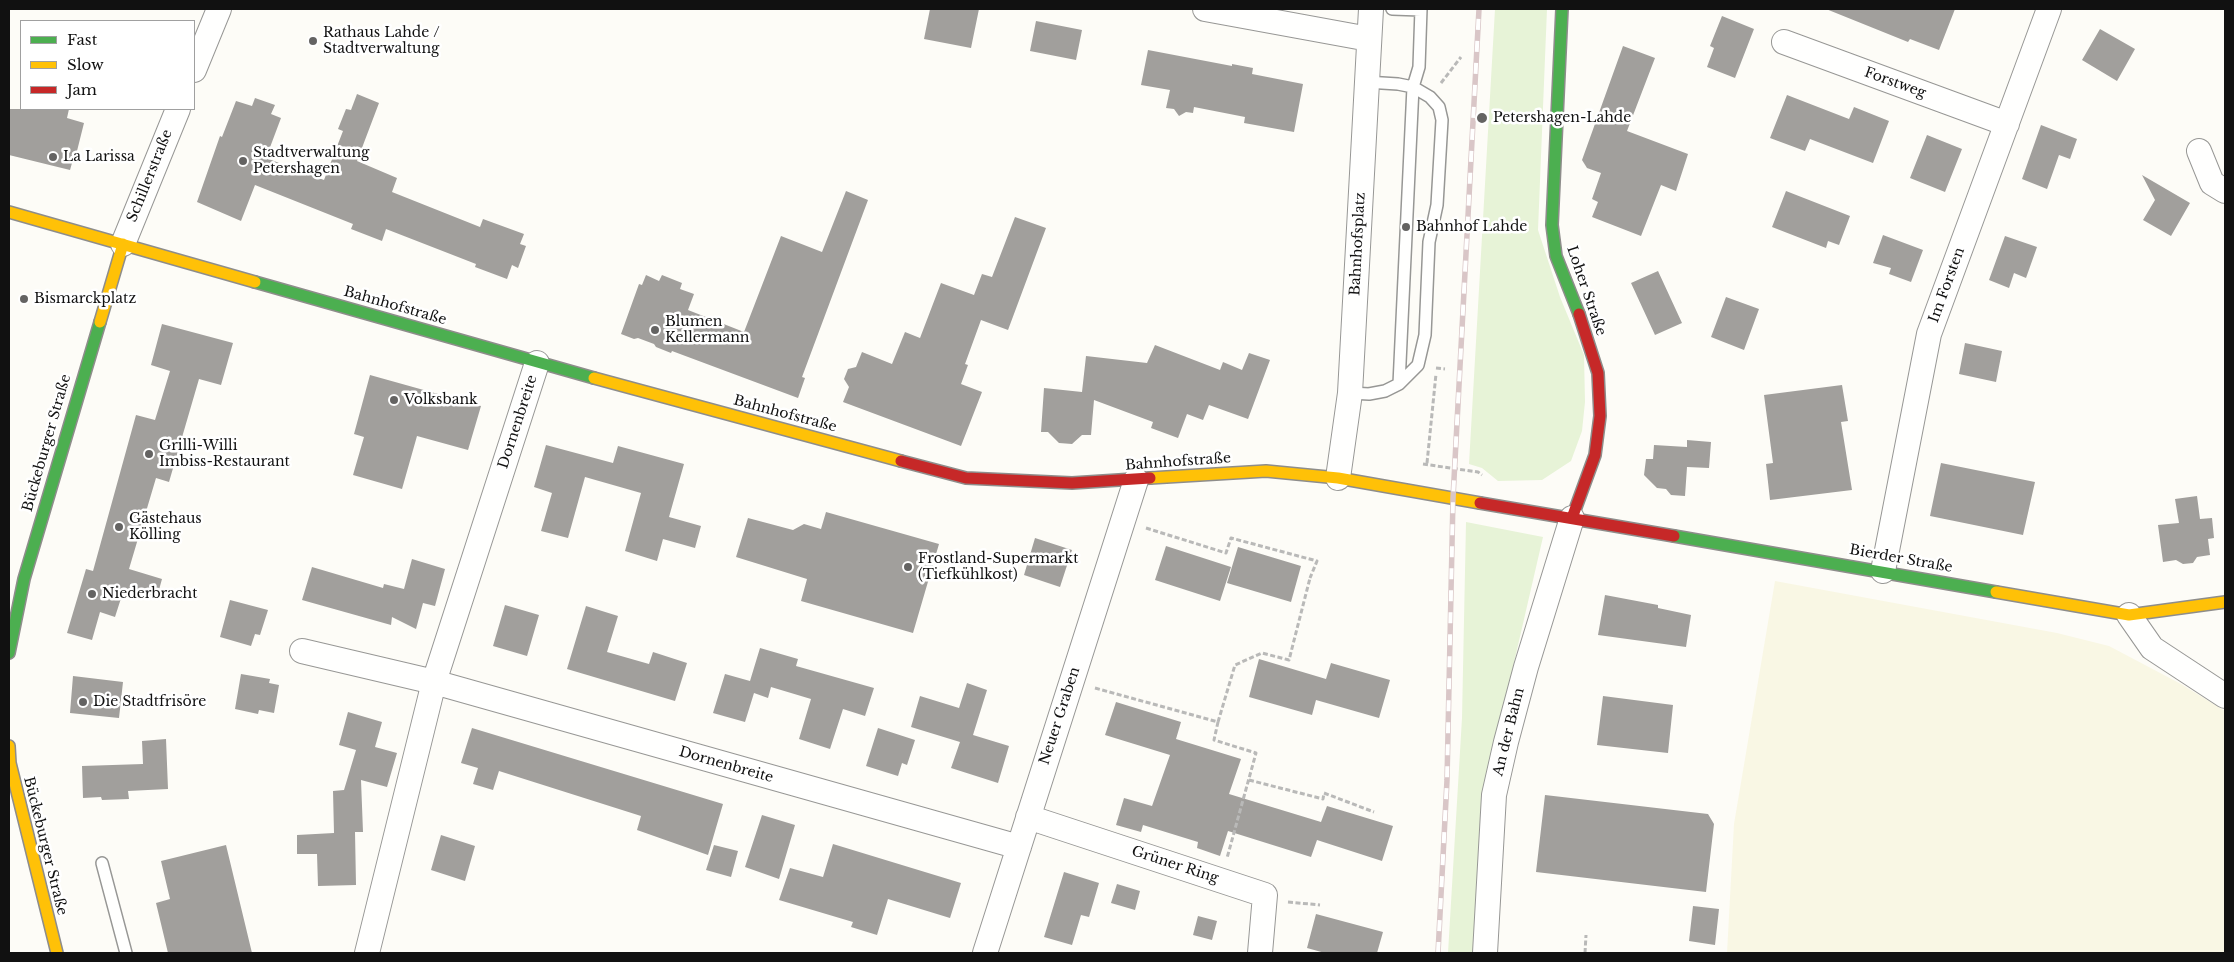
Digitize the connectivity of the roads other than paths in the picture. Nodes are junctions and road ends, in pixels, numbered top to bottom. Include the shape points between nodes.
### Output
1 (219, 9) edge
2 (1205, 9) edge
3 (1370, 9) edge
4 (1392, 9) edge
5 (1562, 9) edge
6 (2049, 9) edge
7 (1421, 10) edge
8 (1369, 39) junction
9 (1784, 42) dead end
10 (195, 68) edge
11 (1366, 82) junction
12 (1413, 87) junction
13 (178, 110) edge
14 (2007, 124) junction
15 (2199, 151) dead end
16 (2225, 191) edge
17 (9, 212) edge
18 (122, 244) junction
19 (537, 363) junction
20 (1399, 384) junction
21 (1350, 393) junction
22 (1338, 478) junction
23 (1136, 480) junction
24 (1572, 518) junction
25 (1882, 571) junction
26 (16, 577) edge
27 (2225, 602) edge
28 (2129, 615) junction
29 (302, 651) dead end
30 (9, 653) edge
31 (434, 682) junction
32 (2225, 696) edge
33 (9, 746) edge
34 (1028, 817) junction
35 (1018, 847) junction
36 (102, 863) dead end
37 (57, 953) edge
38 (126, 953) edge
39 (367, 953) edge
40 (985, 953) edge
41 (1260, 953) edge
42 (1485, 953) edge

1 - 10 street
2 - 8 street
3 - 8 street, Bahnhofsplatz
4 - 7 lane
5 - 24 street, Loher Straße via 1552,225 1556,256 1582,321 1598,373 1600,416 1594,455
6 - 14 street, Im Forsten
7 - 12 lane via 1419,67
8 - 11 street, Bahnhofsplatz
9 - 14 street, Forstweg
11 - 12 lane
11 - 21 street, Bahnhofsplatz
12 - 20 lane
12 - 20 lane via 1439,107 1442,120 1437,205 1429,242 1425,335 1418,365
13 - 18 street, Schillerstraße
14 - 25 street, Im Forsten via 1929,334
15 - 16 street via 2212,184
17 - 18 street, Bahnhofstraße
18 - 19 street, Bahnhofstraße
18 - 26 street, Bückeburger Straße
19 - 23 street, Bahnhofstraße via 966,478 1072,483
19 - 31 street, Dornenbreite
20 - 21 lane via 1370,394
21 - 22 street, Bahnhofsplatz
22 - 23 street, Bahnhofstraße via 1266,472
22 - 24 street, Bahnhofstraße
23 - 34 street, Neuer Graben
24 - 25 street, Bierder Straße
24 - 42 street, An der Bahn via 1526,667 1494,795
25 - 28 street, Bierder Straße
26 - 30 street, Bückeburger Straße
27 - 28 street, Bierder Straße
28 - 32 street via 2152,648
29 - 31 street, Dornenbreite
31 - 35 street, Dornenbreite
31 - 39 street, Dornenbreite
33 - 37 street, Bückeburger Straße via 12,773
34 - 35 street, Neuer Graben
34 - 41 street, Grüner Ring via 1265,895
35 - 40 street, Neuer Graben
36 - 38 lane

